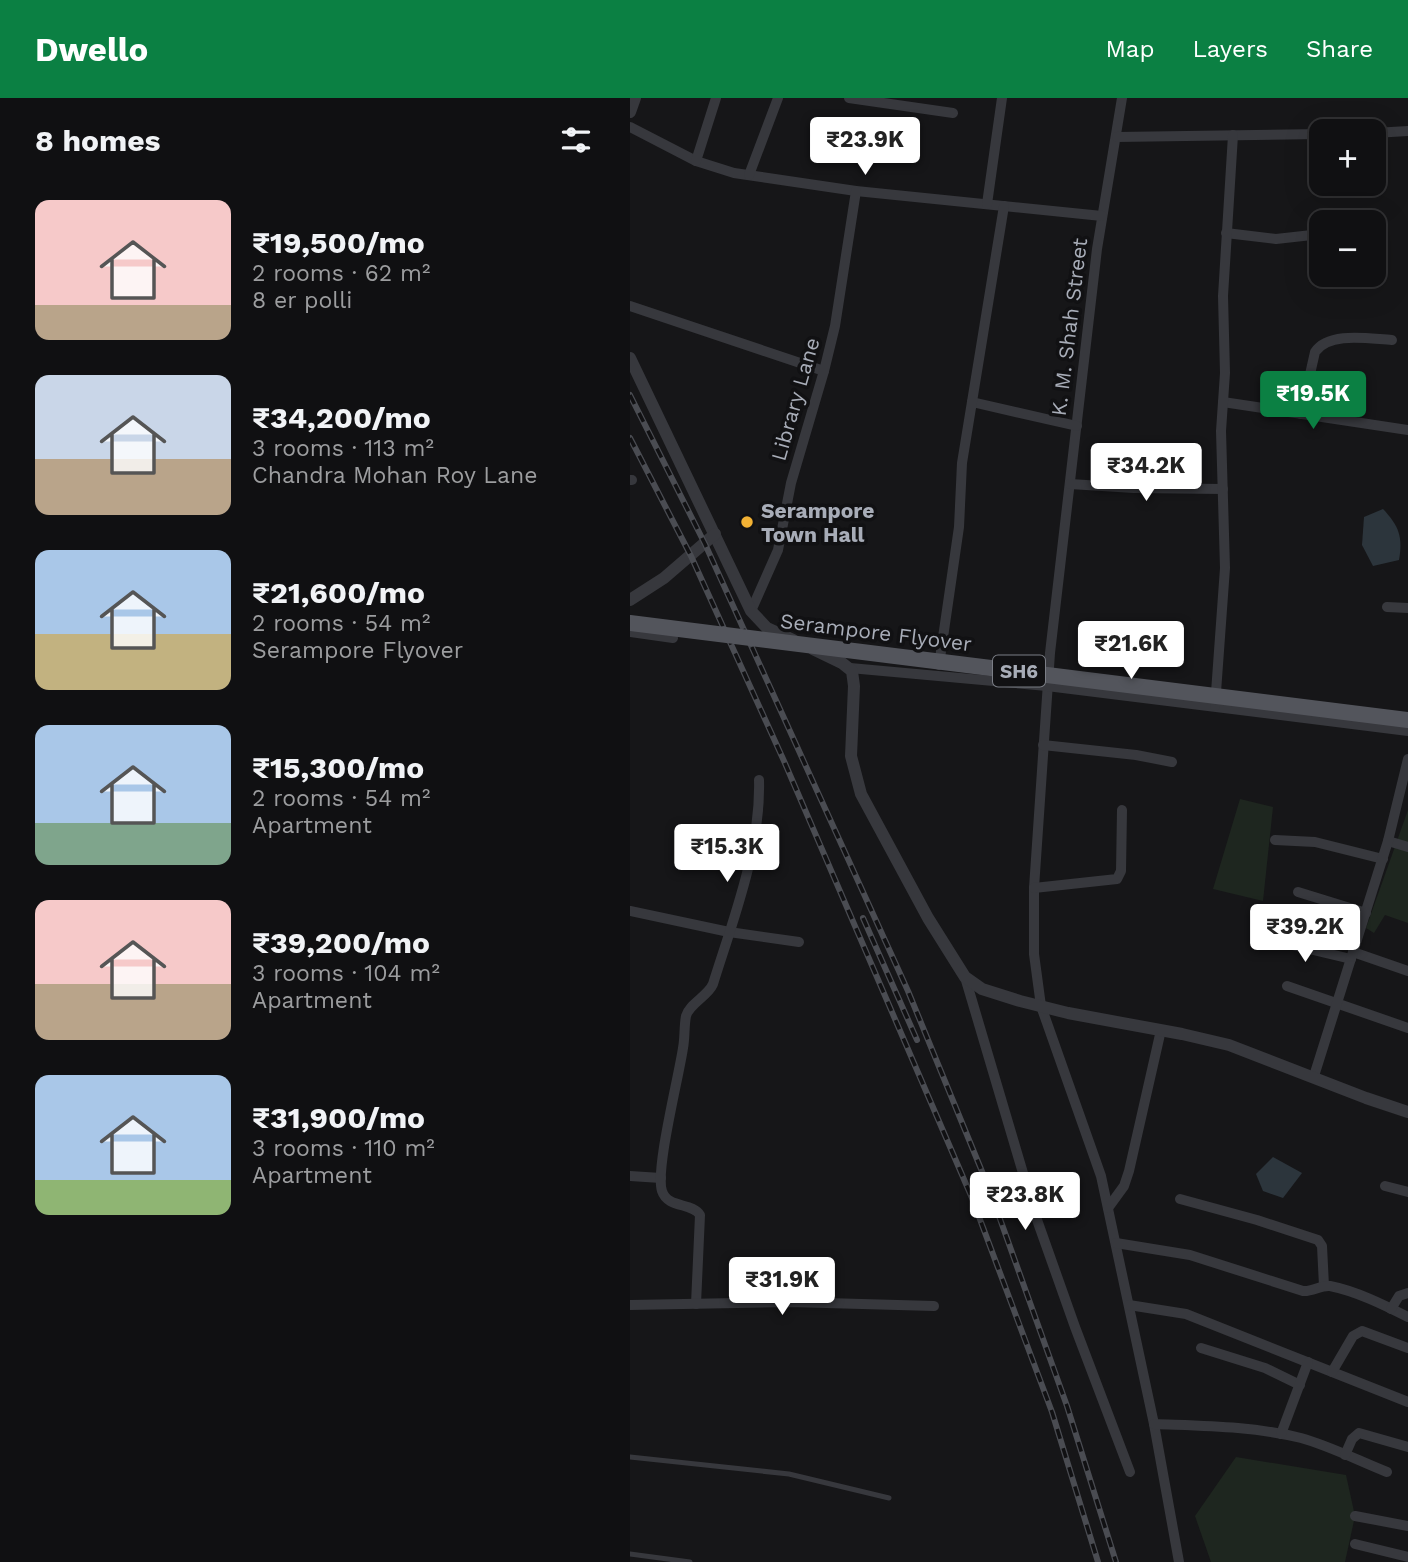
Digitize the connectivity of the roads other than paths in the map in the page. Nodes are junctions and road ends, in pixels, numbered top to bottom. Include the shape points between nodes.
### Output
1 (635, 98) edge
2 (716, 98) edge
3 (778, 98) edge
4 (849, 98) edge
5 (1002, 98) edge
6 (1122, 98) edge
7 (630, 113) edge
8 (953, 113) dead end
9 (630, 127) edge
10 (1408, 131) edge
11 (1386, 132) edge
12 (1309, 134) edge
13 (1233, 135) junction
14 (1117, 137) junction
15 (695, 161) junction
16 (749, 175) junction
17 (856, 191) junction
18 (987, 204) junction
19 (1004, 206) junction
20 (1102, 216) junction
21 (1226, 233) junction
22 (1309, 235) edge
23 (630, 306) edge
24 (1392, 340) dead end
25 (630, 358) edge
26 (824, 371) junction
27 (972, 402) junction
28 (1223, 402) junction
29 (1301, 414) junction
30 (1077, 426) junction
31 (1408, 430) edge
32 (1070, 484) junction
33 (1223, 489) junction
34 (715, 534) junction
35 (630, 600) edge
36 (1387, 607) dead end
37 (1408, 608) edge
38 (751, 611) junction
39 (630, 623) edge
40 (630, 632) edge
41 (673, 638) dead end
42 (850, 668) junction
43 (937, 676) junction
44 (1048, 686) junction
45 (1215, 706) junction
46 (1408, 720) edge
47 (1408, 731) edge
48 (1044, 745) junction
49 (1408, 760) edge
50 (1172, 762) dead end
51 (759, 780) dead end
52 (1122, 810) dead end
53 (1275, 840) dead end
54 (1388, 841) junction
55 (1408, 847) edge
56 (1383, 859) junction
57 (1034, 888) junction
58 (1298, 892) dead end
59 (630, 911) edge
60 (1366, 913) junction
61 (729, 932) junction
62 (1267, 939) dead end
63 (799, 942) dead end
64 (1352, 956) junction
65 (1408, 971) edge
66 (965, 977) junction
67 (1287, 986) dead end
68 (1337, 1004) junction
69 (1041, 1006) junction
70 (1408, 1028) edge
71 (1161, 1030) junction
72 (1314, 1076) junction
73 (1408, 1112) edge
74 (630, 1176) edge
75 (661, 1178) junction
76 (1385, 1186) dead end
77 (1408, 1192) edge
78 (1180, 1199) dead end
79 (1108, 1208) junction
80 (1116, 1243) junction
81 (1324, 1286) junction
82 (1408, 1293) edge
83 (696, 1304) junction
84 (630, 1305) edge
85 (1129, 1305) junction
86 (934, 1306) dead end
87 (1391, 1309) junction
88 (1408, 1317) edge
89 (1201, 1348) dead end
90 (1408, 1348) edge
91 (1308, 1362) junction
92 (1332, 1372) junction
93 (1300, 1385) junction
94 (1408, 1402) edge
95 (1154, 1424) junction
96 (1281, 1434) junction
97 (1408, 1447) edge
98 (1345, 1455) junction
99 (630, 1457) edge
100 (1130, 1472) dead end
101 (1387, 1472) dead end
102 (889, 1499) dead end
103 (1355, 1516) dead end
104 (1408, 1526) edge
105 (1355, 1544) dead end
106 (630, 1554) edge
107 (1408, 1556) edge
108 (690, 1562) edge
109 (1179, 1562) edge

1 - 7 street
2 - 15 street
3 - 16 street
4 - 8 street
5 - 18 street
6 - 14 street, K. M. Shah Street
9 - 15 street
10 - 11 street
12 - 13 street
13 - 14 street
13 - 21 street
14 - 20 street, K. M. Shah Street
15 - 16 street
16 - 17 street
17 - 18 street
17 - 26 street, Library Lane
18 - 19 street
19 - 20 street
19 - 27 street
20 - 30 street, K. M. Shah Street
21 - 22 street via 1276,239
21 - 28 street
23 - 26 street
24 - 29 street via 1334,340 1320,345
25 - 34 street
26 - 38 street, Library Lane via 791,483 778,550
27 - 30 street
27 - 43 street
28 - 29 street
28 - 33 street
29 - 31 street
30 - 32 street, K. M. Shah Street
32 - 33 street
32 - 44 street, K. M. Shah Street
33 - 45 street via 1225,568
34 - 35 street
34 - 38 street
36 - 37 street
38 - 42 street via 767,628
39 - 46 main road, Serampore Flyover / SH6, bridge
40 - 41 street
42 - 43 street
42 - 66 street via 854,687 851,756 861,794
43 - 44 street
44 - 45 street
44 - 48 street, K. M. Shah Street
45 - 47 street
48 - 50 street
48 - 57 street, K. M. Shah Street
49 - 54 street
51 - 61 street via 756,827
52 - 57 street via 1117,879
53 - 56 street via 1315,842
54 - 55 street
54 - 56 street
56 - 60 street
57 - 69 street, K. M. Shah Street via 1035,967
58 - 60 street
59 - 61 street
60 - 64 street
61 - 63 street
61 - 75 street via 711,990 688,1012
62 - 64 street
64 - 65 street
64 - 68 street
66 - 69 street via 982,989
66 - 100 street via 1037,1217
67 - 68 street
68 - 70 street
68 - 72 street
69 - 71 street
69 - 79 street, K. M. Shah Street via 1097,1162
71 - 72 street via 1229,1045
71 - 79 street via 1127,1180
72 - 73 street
74 - 75 street
75 - 83 street via 667,1199 696,1210 700,1216
76 - 77 street
78 - 81 street via 1318,1240
79 - 80 street, K. M. Shah Street
80 - 81 street via 1190,1255 1303,1291
80 - 85 street, K. M. Shah Street
81 - 87 street
82 - 87 street via 1399,1296
83 - 84 street
83 - 86 street
85 - 91 street via 1186,1314
85 - 95 street, K. M. Shah Street
87 - 88 street
89 - 93 street via 1265,1368
90 - 92 street via 1362,1331 1353,1336
91 - 92 street
91 - 93 street
92 - 94 street
93 - 96 street
95 - 96 street
95 - 109 street, K. M. Shah Street
96 - 98 street
97 - 98 street via 1359,1433
98 - 101 street
99 - 102 lane via 757,1469
103 - 104 street
105 - 107 street
106 - 108 lane

